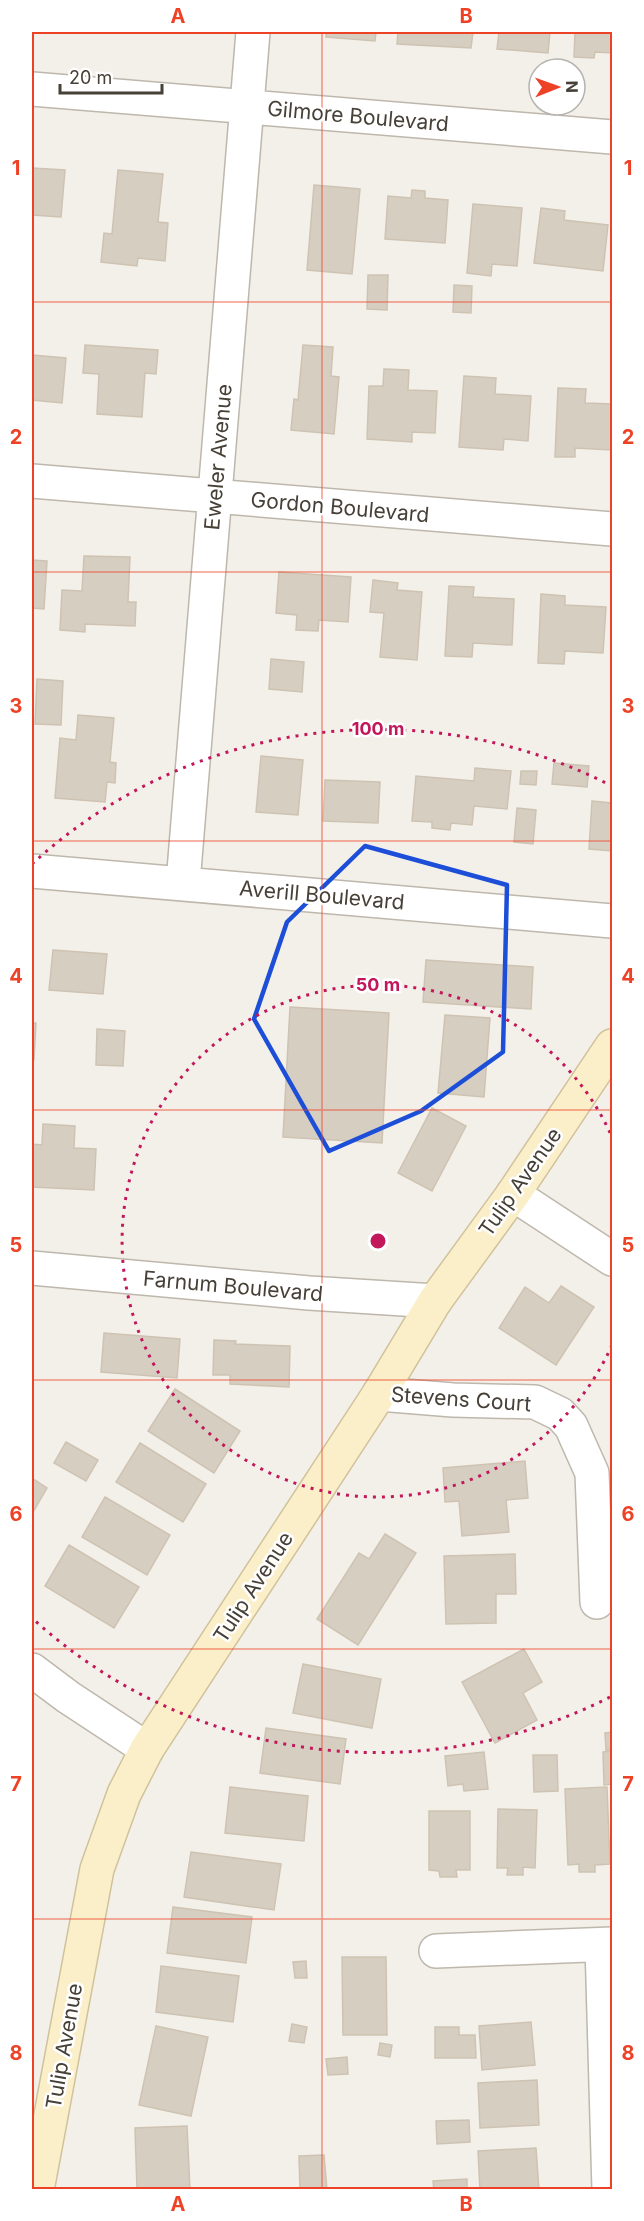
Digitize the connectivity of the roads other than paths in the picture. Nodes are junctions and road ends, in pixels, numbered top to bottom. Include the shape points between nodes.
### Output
1 (253, 32) edge
2 (32, 89) edge
3 (247, 106) junction
4 (612, 137) edge
5 (32, 481) edge
6 (215, 496) junction
7 (612, 529) edge
8 (32, 871) edge
9 (183, 883) junction
10 (612, 921) edge
11 (612, 1046) edge
12 (513, 1194) junction
13 (612, 1258) edge
14 (32, 1268) edge
15 (435, 1301) junction
16 (379, 1394) junction
17 (597, 1602) dead end
18 (32, 1670) edge
19 (147, 1749) junction
20 (607, 1945) edge
21 (436, 1951) dead end
22 (38, 2190) edge
23 (609, 2190) edge

1 - 3 street, Eweler Avenue
2 - 3 street, Gilmore Boulevard
3 - 4 street, Gilmore Boulevard
3 - 6 street, Eweler Avenue
5 - 6 street, Gordon Boulevard
6 - 7 street, Gordon Boulevard
6 - 9 street, Eweler Avenue
8 - 9 street, Averill Boulevard
9 - 10 street, Averill Boulevard
11 - 12 main road, Tulip Avenue
12 - 13 street
12 - 15 main road, Tulip Avenue
14 - 15 street, Farnum Boulevard
15 - 16 main road, Tulip Avenue
16 - 17 street, Stevens Court via 535,1402 560,1414 571,1426 592,1473
16 - 19 main road, Tulip Avenue
18 - 19 street
19 - 22 main road, Tulip Avenue via 124,1794 97,1869
20 - 21 street
20 - 23 street

